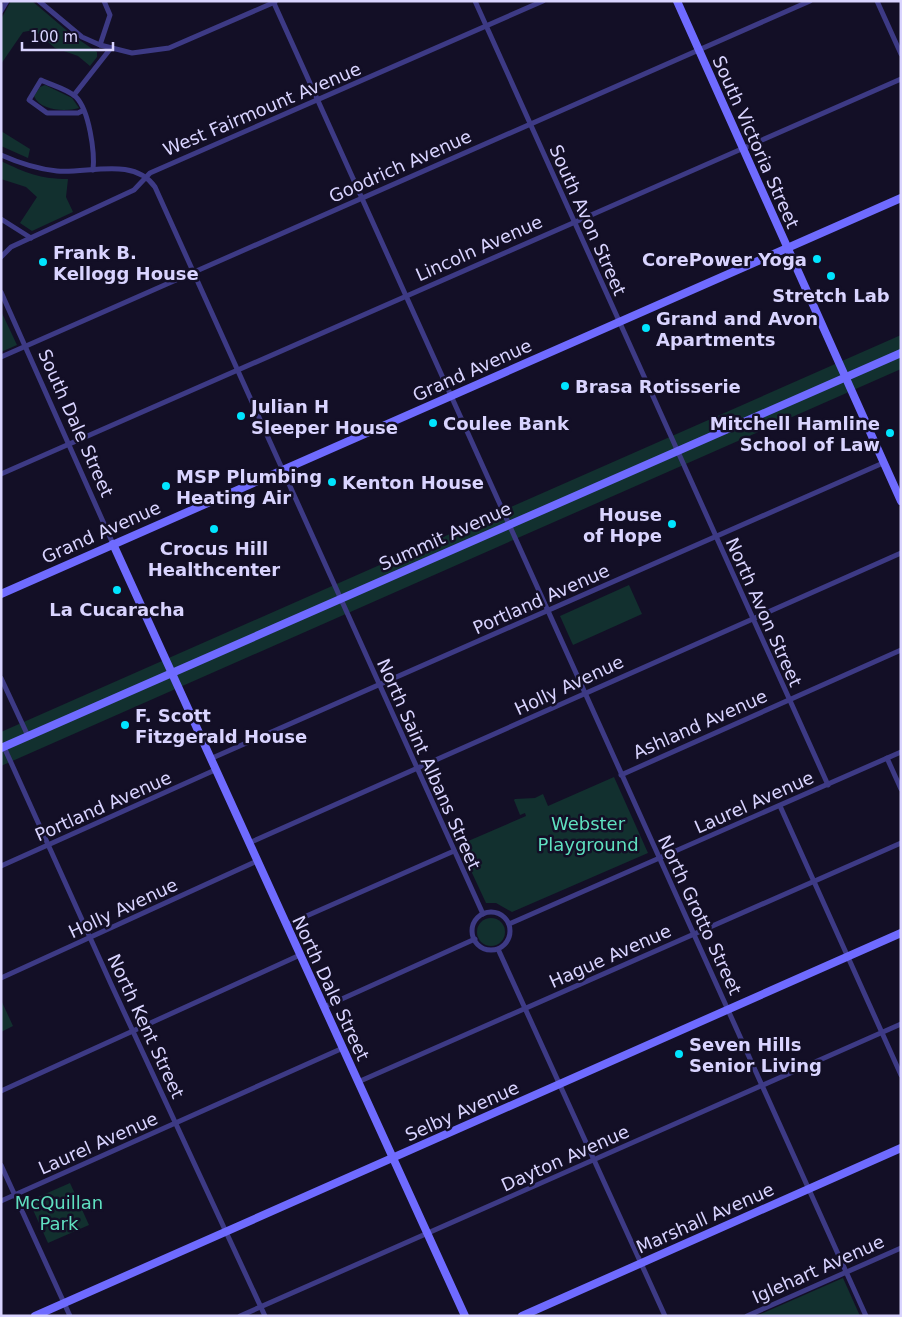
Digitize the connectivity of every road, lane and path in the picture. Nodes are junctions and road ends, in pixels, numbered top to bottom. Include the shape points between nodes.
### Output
1 (7, 1) edge
2 (39, 1) edge
3 (104, 1) edge
4 (475, 1) edge
5 (543, 1) edge
6 (677, 1) edge
7 (810, 1) edge
8 (877, 1) edge
9 (274, 2) edge
10 (1, 11) edge
11 (486, 26) junction
12 (100, 45) junction
13 (111, 48) junction
14 (699, 50) junction
15 (901, 54) edge
16 (901, 79) edge
17 (74, 95) junction
18 (318, 100) junction
19 (84, 110) junction
20 (530, 124) junction
21 (742, 148) junction
22 (3, 156) edge
23 (93, 170) junction
24 (145, 177) junction
25 (362, 198) junction
26 (901, 198) edge
27 (1, 219) edge
28 (574, 222) junction
29 (31, 238) junction
30 (787, 248) junction
31 (1, 257) edge
32 (193, 271) junction
33 (2, 294) edge
34 (406, 296) junction
35 (619, 322) junction
36 (25, 346) junction
37 (901, 353) edge
38 (1, 357) edge
39 (238, 370) junction
40 (845, 377) junction
41 (450, 396) junction
42 (69, 444) junction
43 (676, 450) junction
44 (883, 463) junction
45 (282, 470) junction
46 (1, 474) edge
47 (901, 501) edge
48 (508, 525) junction
49 (715, 536) junction
50 (113, 544) junction
51 (901, 553) edge
52 (1, 594) edge
53 (339, 599) junction
54 (547, 612) junction
55 (752, 618) junction
56 (901, 650) edge
57 (171, 672) junction
58 (1, 678) edge
59 (379, 686) junction
60 (584, 694) junction
61 (789, 700) junction
62 (28, 736) junction
63 (3, 748) edge
64 (901, 752) edge
65 (887, 758) junction
66 (210, 759) junction
67 (416, 768) junction
68 (215, 770) junction
69 (621, 775) junction
70 (828, 785) junction
71 (901, 789) edge
72 (780, 806) junction
73 (248, 843) junction
74 (901, 843) edge
75 (48, 845) junction
76 (454, 851) junction
77 (659, 859) junction
78 (256, 861) junction
79 (1, 866) edge
80 (814, 882) junction
81 (483, 914) junction
82 (509, 924) junction
83 (286, 925) junction
84 (901, 933) edge
85 (693, 934) junction
86 (91, 938) junction
87 (475, 939) junction
88 (498, 949) junction
89 (300, 955) junction
90 (848, 956) junction
91 (1, 978) edge
92 (324, 1007) junction
93 (526, 1008) junction
94 (728, 1009) junction
95 (901, 1024) edge
96 (134, 1032) junction
97 (882, 1032) junction
98 (342, 1048) junction
99 (901, 1075) edge
100 (358, 1082) junction
101 (560, 1084) junction
102 (762, 1085) junction
103 (1, 1091) edge
104 (176, 1123) junction
105 (901, 1148) edge
106 (393, 1158) junction
107 (594, 1159) junction
108 (1, 1165) edge
109 (809, 1188) junction
110 (15, 1195) junction
111 (1, 1201) edge
112 (226, 1231) junction
113 (427, 1233) junction
114 (901, 1248) edge
115 (642, 1262) junction
116 (846, 1272) junction
117 (64, 1303) junction
118 (261, 1306) junction
119 (35, 1316) edge
120 (70, 1316) edge
121 (240, 1316) edge
122 (265, 1316) edge
123 (465, 1316) edge
124 (522, 1316) edge
125 (665, 1316) edge
126 (747, 1316) edge
127 (866, 1316) edge

1 - 10 street
2 - 12 street via 82,37
3 - 12 street via 110,15
4 - 11 street, South Avon Street
5 - 11 street, West Fairmount Avenue
6 - 14 street, South Victoria Street
7 - 14 street, Goodrich Avenue
8 - 15 street
9 - 13 street via 169,48 132,53
9 - 18 street, North Grotto Street
11 - 18 street, West Fairmount Avenue
11 - 20 street, South Avon Street
12 - 13 street
13 - 17 street
14 - 20 street, Goodrich Avenue
14 - 21 street, South Victoria Street
16 - 21 street, Lincoln Avenue
17 - 19 street
17 - 19 street via 41,80 29,100 46,113 78,113
18 - 24 street, West Fairmount Avenue
18 - 25 street, North Grotto Street
19 - 23 street via 94,159
20 - 25 street, Goodrich Avenue
20 - 28 street, South Avon Street
21 - 28 street, Lincoln Avenue
21 - 30 street, South Victoria Street
22 - 23 street via 32,167 59,171
23 - 24 street via 127,170
24 - 29 street, West Fairmount Avenue via 134,190
24 - 32 street, North Saint Albans Street via 155,187
25 - 32 street, Goodrich Avenue
25 - 34 street, North Grotto Street
26 - 30 street, Grand Avenue
27 - 29 street
28 - 34 street, Lincoln Avenue
28 - 35 street, South Avon Street
29 - 31 street, West Fairmount Avenue via 11,247
30 - 35 street, Grand Avenue
30 - 40 street, South Victoria Street
32 - 36 street, Goodrich Avenue
32 - 39 street, North Saint Albans Street
33 - 36 street, South Dale Street
34 - 39 street, Lincoln Avenue
34 - 41 street, North Grotto Street
35 - 41 street, Grand Avenue
35 - 43 street, South Avon Street
36 - 38 street, Goodrich Avenue
36 - 42 street, South Dale Street
37 - 40 street, Summit Avenue
39 - 42 street, Lincoln Avenue
39 - 45 street, North Saint Albans Street
40 - 43 street, Summit Avenue
40 - 44 street, South Victoria Street
41 - 45 street, Grand Avenue
41 - 48 street, North Grotto Street
42 - 46 street, Lincoln Avenue
42 - 50 street, South Dale Street
43 - 48 street, Summit Avenue
43 - 49 street, North Avon Street
44 - 47 street, South Victoria Street
44 - 49 street, Portland Avenue
45 - 50 street, Grand Avenue
45 - 53 street, North Saint Albans Street
48 - 53 street, Summit Avenue
48 - 54 street, North Grotto Street
49 - 54 street, Portland Avenue
49 - 55 street, North Avon Street
50 - 52 street, Grand Avenue
50 - 57 street, South Dale Street
51 - 55 street, Holly Avenue
53 - 57 street, Summit Avenue
53 - 59 street, North Saint Albans Street
54 - 59 street, Portland Avenue
54 - 60 street, North Grotto Street
55 - 60 street, Holly Avenue
55 - 61 street, North Avon Street
56 - 61 street, Ashland Avenue
57 - 62 street, Summit Avenue
57 - 66 street, North Dale Street
58 - 62 street
59 - 66 street, Portland Avenue
59 - 67 street, North Saint Albans Street
60 - 67 street, Holly Avenue
60 - 69 street, North Grotto Street
61 - 69 street, Ashland Avenue
61 - 70 street, North Avon Street
62 - 63 street, Summit Avenue
63 - 75 street, North Kent Street
64 - 65 street, Laurel Avenue
65 - 70 street, Laurel Avenue
65 - 71 street
66 - 68 street, North Dale Street
67 - 73 street, Holly Avenue
67 - 76 street, North Saint Albans Street
68 - 73 street, North Dale Street
68 - 75 street, Portland Avenue
69 - 77 street, North Grotto Street
70 - 72 street, Laurel Avenue
72 - 77 street, Laurel Avenue
72 - 80 street
73 - 78 street, North Dale Street
74 - 80 street, Hague Avenue
75 - 79 street, Portland Avenue
75 - 86 street, North Kent Street
76 - 81 street, North Saint Albans Street
76 - 83 street
77 - 82 street, Laurel Avenue
77 - 85 street, North Grotto Street
78 - 83 street, North Dale Street
78 - 86 street, Holly Avenue
80 - 85 street, Hague Avenue
80 - 90 street
81 - 82 street via 495,913
81 - 87 street via 473,926
82 - 88 street via 509,938
83 - 89 street, North Dale Street
84 - 90 street, Selby Avenue
85 - 93 street, Hague Avenue
85 - 94 street, North Grotto Street
86 - 91 street, Holly Avenue
86 - 96 street, North Kent Street
87 - 88 street via 486,949
87 - 92 street
88 - 93 street
89 - 92 street, North Dale Street
89 - 96 street
90 - 94 street, Selby Avenue
90 - 97 street
92 - 98 street, North Dale Street
93 - 100 street, Hague Avenue
93 - 101 street
94 - 101 street, Selby Avenue
94 - 102 street, North Grotto Street
95 - 97 street, Dayton Avenue
96 - 103 street
96 - 104 street, North Kent Street
97 - 99 street
97 - 102 street, Dayton Avenue
98 - 100 street, North Dale Street
98 - 104 street, Laurel Avenue
100 - 106 street, North Dale Street
101 - 106 street, Selby Avenue
101 - 107 street
102 - 107 street, Dayton Avenue
102 - 109 street, North Grotto Street
104 - 110 street, Laurel Avenue
104 - 112 street, North Kent Street
105 - 109 street, Marshall Avenue
106 - 112 street, Selby Avenue
106 - 113 street, North Dale Street
107 - 113 street, Dayton Avenue
107 - 115 street
108 - 110 street
109 - 115 street, Marshall Avenue
109 - 116 street, North Grotto Street
110 - 111 street, Laurel Avenue
110 - 117 street
112 - 117 street, Selby Avenue
112 - 118 street, North Kent Street
113 - 118 street, Dayton Avenue
113 - 123 street, North Dale Street
114 - 116 street, Iglehart Avenue
115 - 124 street, Marshall Avenue
115 - 125 street
116 - 126 street, Iglehart Avenue
116 - 127 street, North Grotto Street
117 - 119 street, Selby Avenue
117 - 120 street
118 - 121 street, Dayton Avenue
118 - 122 street, North Kent Street

